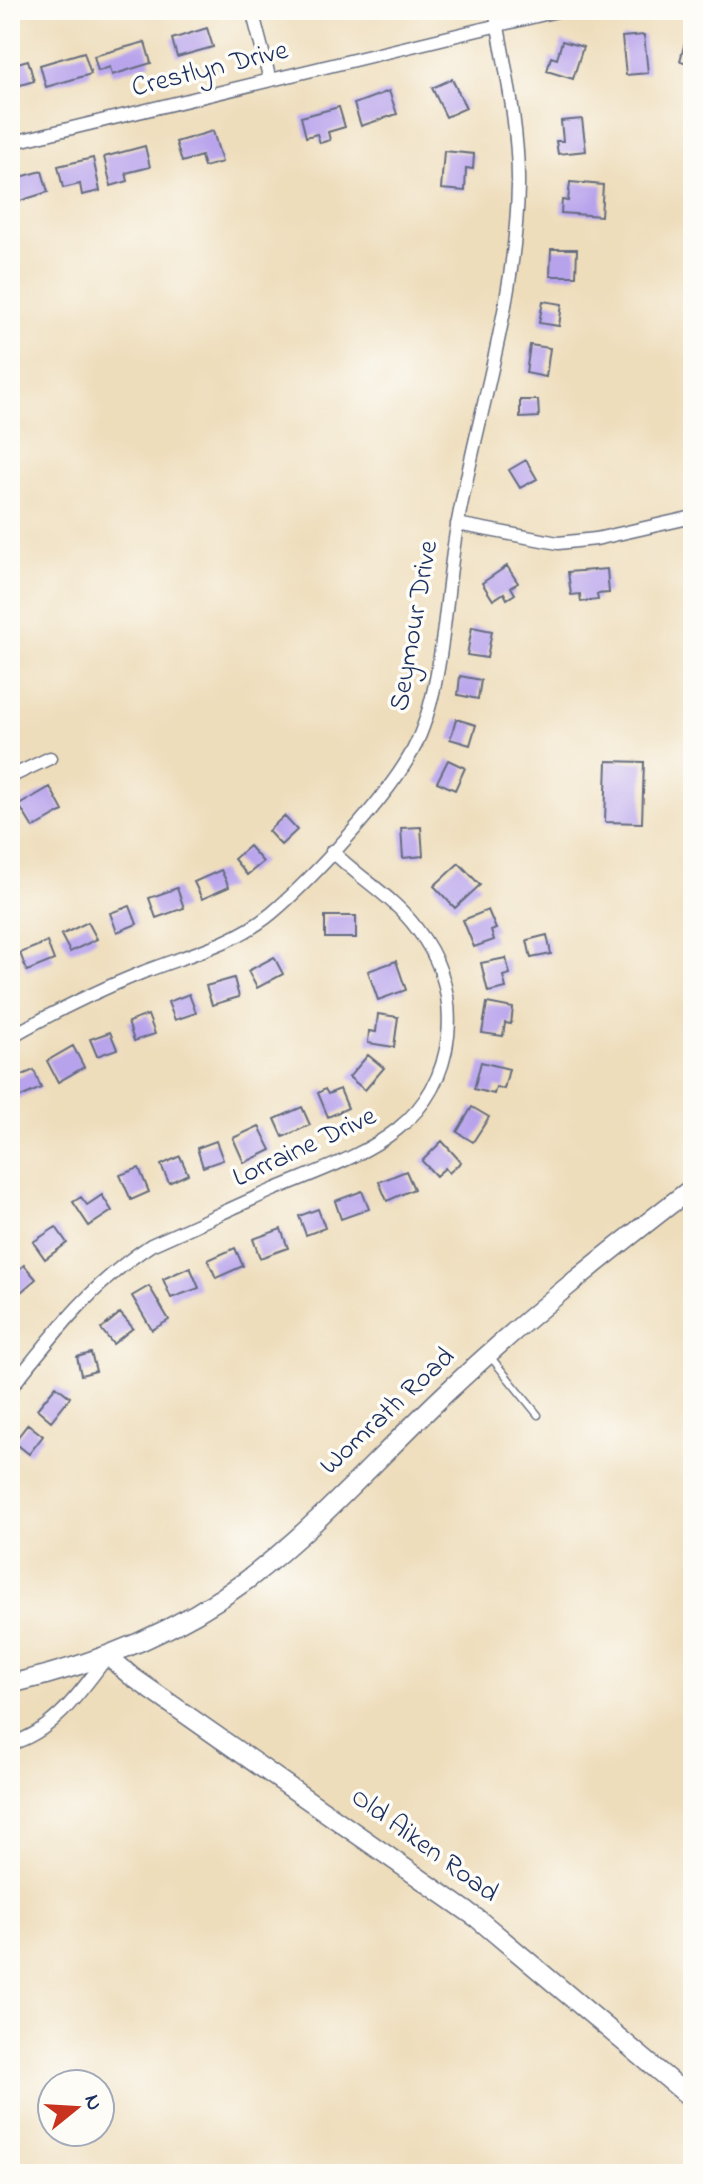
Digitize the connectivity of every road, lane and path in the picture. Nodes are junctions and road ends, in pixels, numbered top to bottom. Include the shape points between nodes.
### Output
1 (252, 10) edge
2 (495, 10) edge
3 (561, 10) edge
4 (498, 27) junction
5 (270, 80) junction
6 (10, 143) edge
7 (693, 517) edge
8 (457, 524) junction
9 (50, 758) dead end
10 (10, 777) edge
11 (332, 851) junction
12 (10, 1037) edge
13 (693, 1187) edge
14 (489, 1355) junction
15 (10, 1389) edge
16 (538, 1415) dead end
17 (108, 1656) junction
18 (10, 1684) edge
19 (10, 1744) edge
20 (693, 2100) edge

1 - 5 street
2 - 4 street, Seymour Drive
3 - 4 street, Crestlyn Drive
4 - 5 street, Crestlyn Drive
4 - 8 street, Seymour Drive via 517,157 516,211 502,323
5 - 6 street, Crestlyn Drive
7 - 8 street via 567,543
8 - 11 street, Seymour Drive via 445,624 421,732 404,765
9 - 10 street
11 - 12 street, Seymour Drive via 286,901 252,927
11 - 15 street, Lorraine Drive via 409,918 442,970 449,1023 445,1057 428,1096 413,1116 374,1147 151,1245 129,1260 86,1296
13 - 14 street, Womrath Road
14 - 16 lane
14 - 17 street, Womrath Road via 246,1581 192,1615
17 - 18 street, Womrath Road
17 - 19 street via 66,1709
17 - 20 street, Old Aiken Road via 478,1919

